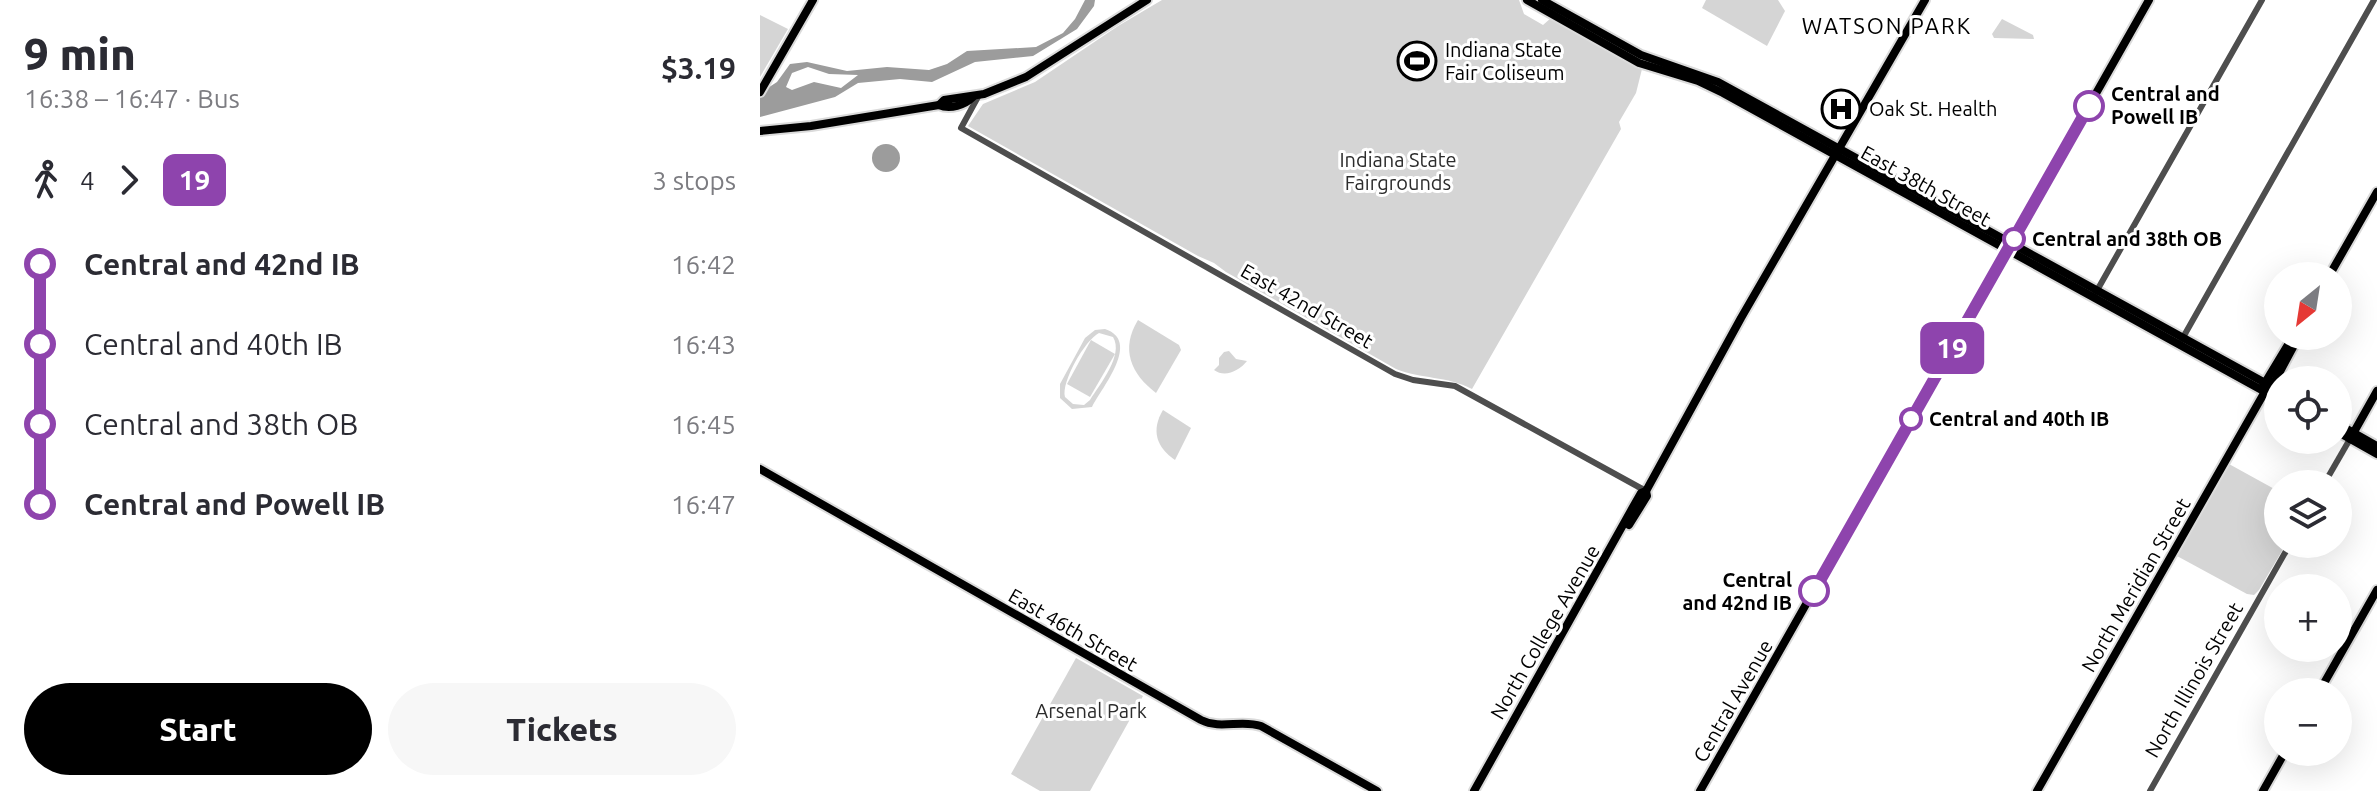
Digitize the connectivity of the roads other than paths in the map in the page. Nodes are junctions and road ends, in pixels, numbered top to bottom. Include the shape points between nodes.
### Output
1 (813, 0) edge
2 (1147, 0) edge
3 (1527, 0) edge
4 (1542, 0) edge
5 (1925, 0) edge
6 (2149, 0) edge
7 (2262, 0) edge
8 (2374, 0) edge
9 (760, 92) edge
10 (976, 96) junction
11 (760, 131) edge
12 (1838, 152) junction
13 (2377, 192) edge
14 (2377, 199) edge
15 (2010, 247) junction
16 (2339, 262) edge
17 (2339, 262) edge
18 (2095, 294) junction
19 (2181, 341) junction
20 (2264, 388) edge
21 (2377, 391) edge
22 (2264, 397) edge
23 (2352, 436) junction
24 (2377, 446) edge
25 (2377, 454) edge
26 (760, 469) edge
27 (1646, 491) junction
28 (2282, 558) edge
29 (2377, 590) edge
30 (2327, 678) edge
31 (2277, 766) edge
32 (1377, 791) edge
33 (1476, 791) edge
34 (1700, 791) edge
35 (2037, 791) edge
36 (2150, 791) edge
37 (2263, 791) edge

1 - 9 main road
2 - 10 main road via 1032,74
3 - 12 main road, East 38th Street via 1634,60 1710,86
4 - 12 main road, East 38th Street via 1641,55 1716,81
5 - 12 main road, North College Avenue
6 - 15 main road, Central Avenue
7 - 18 street
8 - 19 street
10 - 11 main road
10 - 27 street, East 42nd Street via 961,128 1395,374 1455,386
12 - 15 main road, East 38th Street
12 - 27 main road, North College Avenue
13 - 16 main road
14 - 17 main road
15 - 18 main road, East 38th Street
15 - 34 main road, Central Avenue
18 - 19 main road, East 38th Street
19 - 20 main road, East 38th Street
21 - 23 main road
22 - 35 main road, North Meridian Street
23 - 24 main road
23 - 25 main road
26 - 32 main road, East 46th Street via 1201,720 1214,725 1255,724
27 - 33 main road, North College Avenue
28 - 36 street, North Illinois Street
29 - 30 main road
31 - 37 main road

